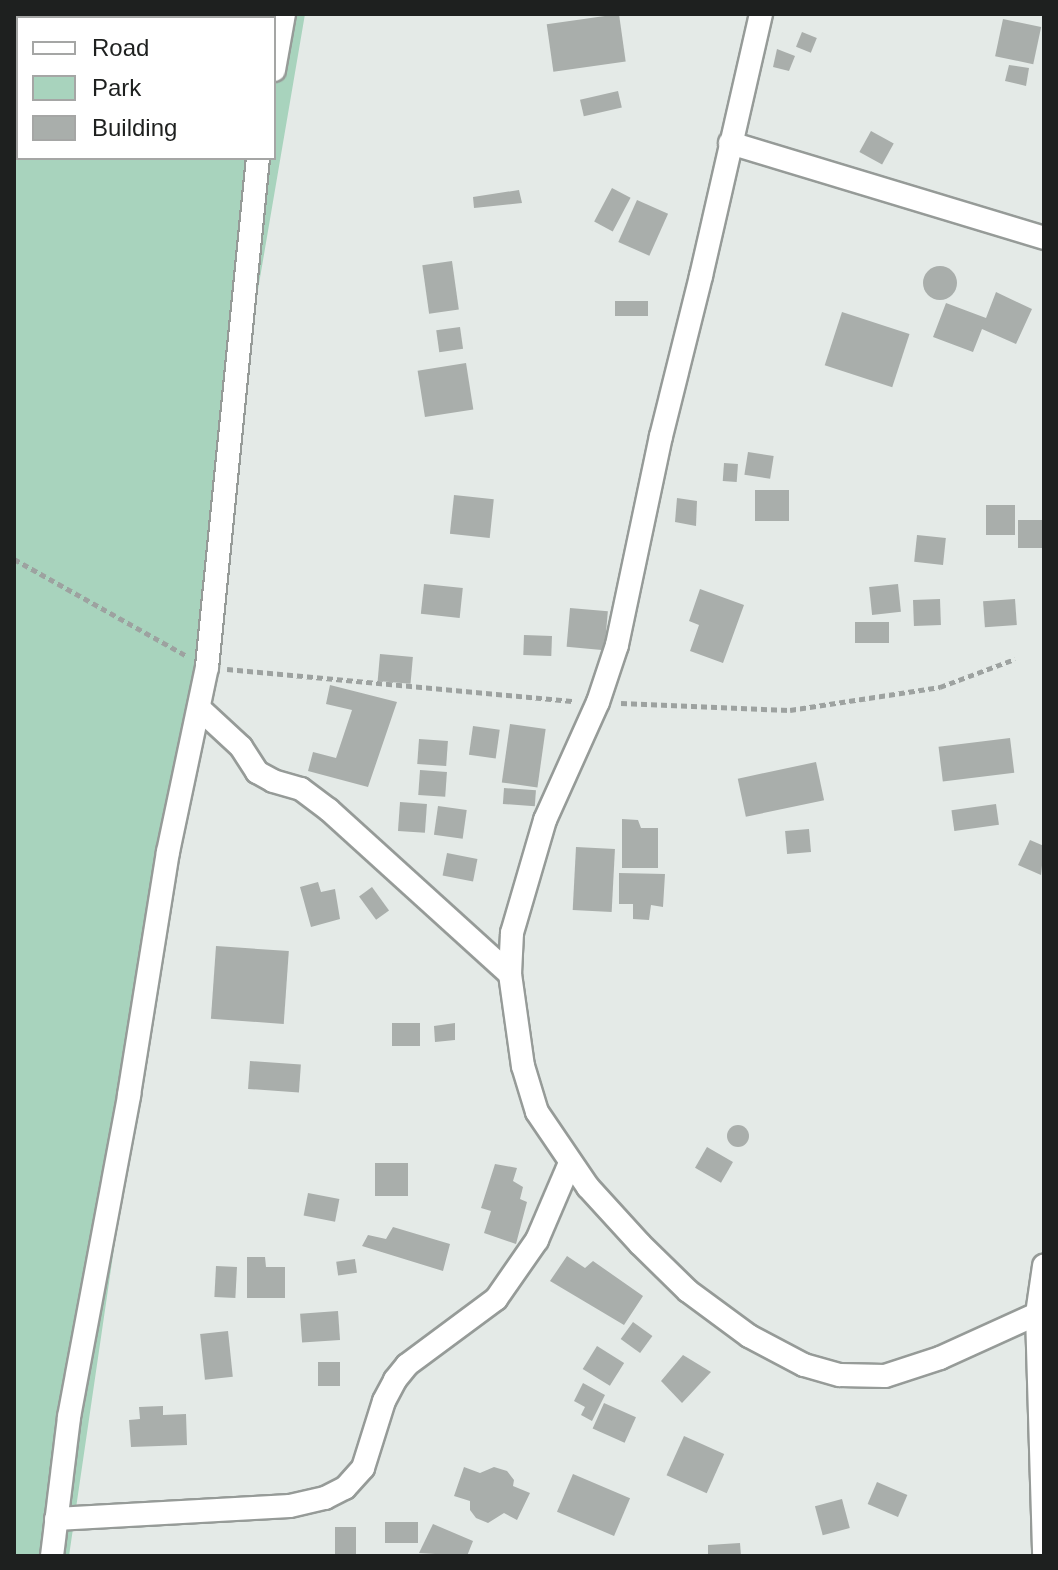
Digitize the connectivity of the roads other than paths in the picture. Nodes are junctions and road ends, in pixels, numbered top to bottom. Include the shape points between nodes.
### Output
1 (284, 14) edge
2 (761, 14) edge
3 (276, 59) edge
4 (730, 143) junction
5 (258, 160) edge
6 (1044, 238) edge
7 (200, 709) junction
8 (510, 974) junction
9 (570, 1163) junction
10 (1044, 1266) edge
11 (1037, 1314) junction
12 (56, 1519) junction
13 (52, 1556) edge
14 (1044, 1556) edge

1 - 3 street
2 - 4 street
4 - 6 street
4 - 8 street via 617,645 598,702 545,820 512,933
5 - 7 street
7 - 8 street via 241,747 257,772 301,789 329,810
7 - 12 street via 168,852 69,1417
8 - 9 street via 523,1066 537,1112
9 - 11 street via 688,1291 749,1336 804,1365 840,1375 885,1376 940,1358
9 - 12 street via 537,1240 496,1299 407,1365 395,1380 363,1468 345,1488 290,1506
10 - 11 street
11 - 14 street
12 - 13 street

